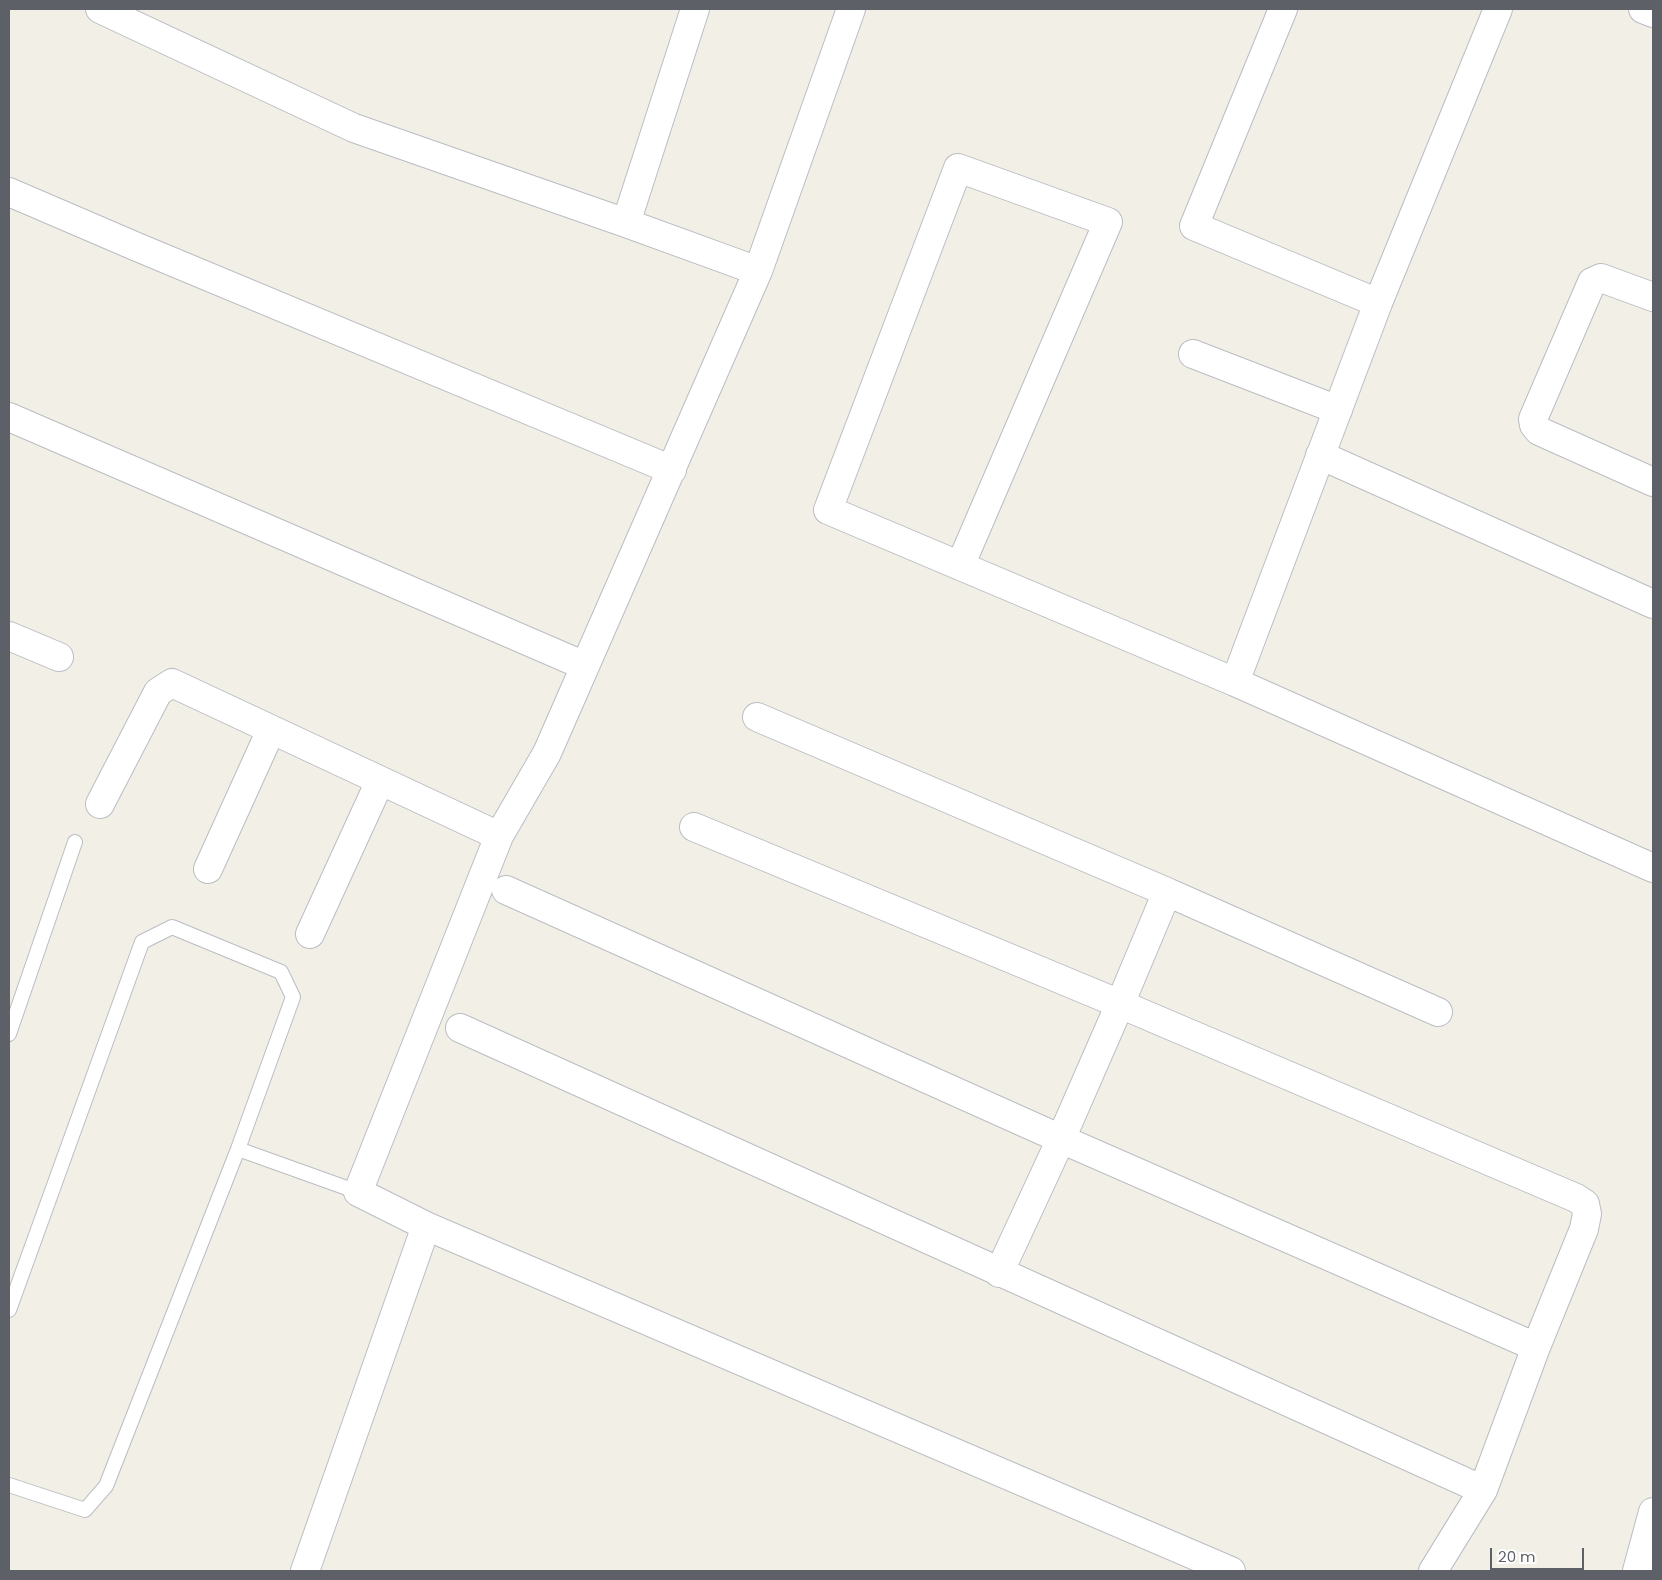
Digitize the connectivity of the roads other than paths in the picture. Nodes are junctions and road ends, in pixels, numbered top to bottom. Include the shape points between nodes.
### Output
1 (100, 9) edge
2 (695, 9) edge
3 (851, 9) edge
4 (1283, 9) edge
5 (1498, 9) edge
6 (1643, 9) edge
7 (1653, 13) edge
8 (9, 192) edge
9 (626, 223) junction
10 (758, 271) junction
11 (1653, 298) edge
12 (1378, 303) junction
13 (1193, 354) dead end
14 (1338, 410) junction
15 (9, 417) edge
16 (1320, 455) junction
17 (672, 470) junction
18 (1653, 482) edge
19 (960, 566) junction
20 (1653, 604) edge
21 (9, 636) edge
22 (59, 657) dead end
23 (585, 666) junction
24 (1235, 682) junction
25 (757, 717) dead end
26 (271, 730) junction
27 (380, 781) junction
28 (100, 804) dead end
29 (694, 827) dead end
30 (499, 836) junction
31 (74, 842) dead end
32 (1653, 868) edge
33 (208, 869) dead end
34 (506, 890) dead end
35 (1167, 892) junction
36 (310, 934) dead end
37 (1120, 1004) junction
38 (1438, 1012) dead end
39 (460, 1028) dead end
40 (9, 1034) edge
41 (1061, 1139) junction
42 (238, 1148) junction
43 (358, 1192) junction
44 (426, 1226) junction
45 (999, 1273) junction
46 (9, 1310) edge
47 (1536, 1347) junction
48 (9, 1485) edge
49 (1483, 1490) junction
50 (1653, 1513) edge
51 (305, 1571) edge
52 (1231, 1571) edge
53 (1433, 1571) edge
54 (1637, 1571) edge

1 - 9 street via 354,128
2 - 9 street
3 - 10 street
4 - 12 street via 1194,226
5 - 12 street
6 - 7 street
8 - 17 street
9 - 10 street
10 - 17 street
11 - 18 street via 1601,278 1592,282 1533,419 1539,431
12 - 14 street
13 - 14 street
14 - 16 street
15 - 23 street
16 - 20 street
16 - 24 street
17 - 23 street
19 - 19 street via 828,510 958,168 1108,222
19 - 24 street
21 - 22 street
23 - 30 street via 547,753
24 - 32 street
25 - 35 street
26 - 27 street
26 - 28 street via 172,683 158,692
26 - 33 street
27 - 30 street
27 - 36 street
29 - 37 street
30 - 43 street
31 - 40 lane
34 - 41 street
35 - 37 street
35 - 38 street
37 - 41 street
37 - 47 street via 1585,1204 1584,1229
39 - 45 street
41 - 45 street
41 - 47 street
42 - 43 lane
42 - 46 lane via 292,997 281,972 172,927 142,942
42 - 48 lane via 106,1486 85,1510
43 - 44 street
44 - 51 street
44 - 52 street
45 - 49 street
47 - 49 street
49 - 53 street
50 - 54 street

